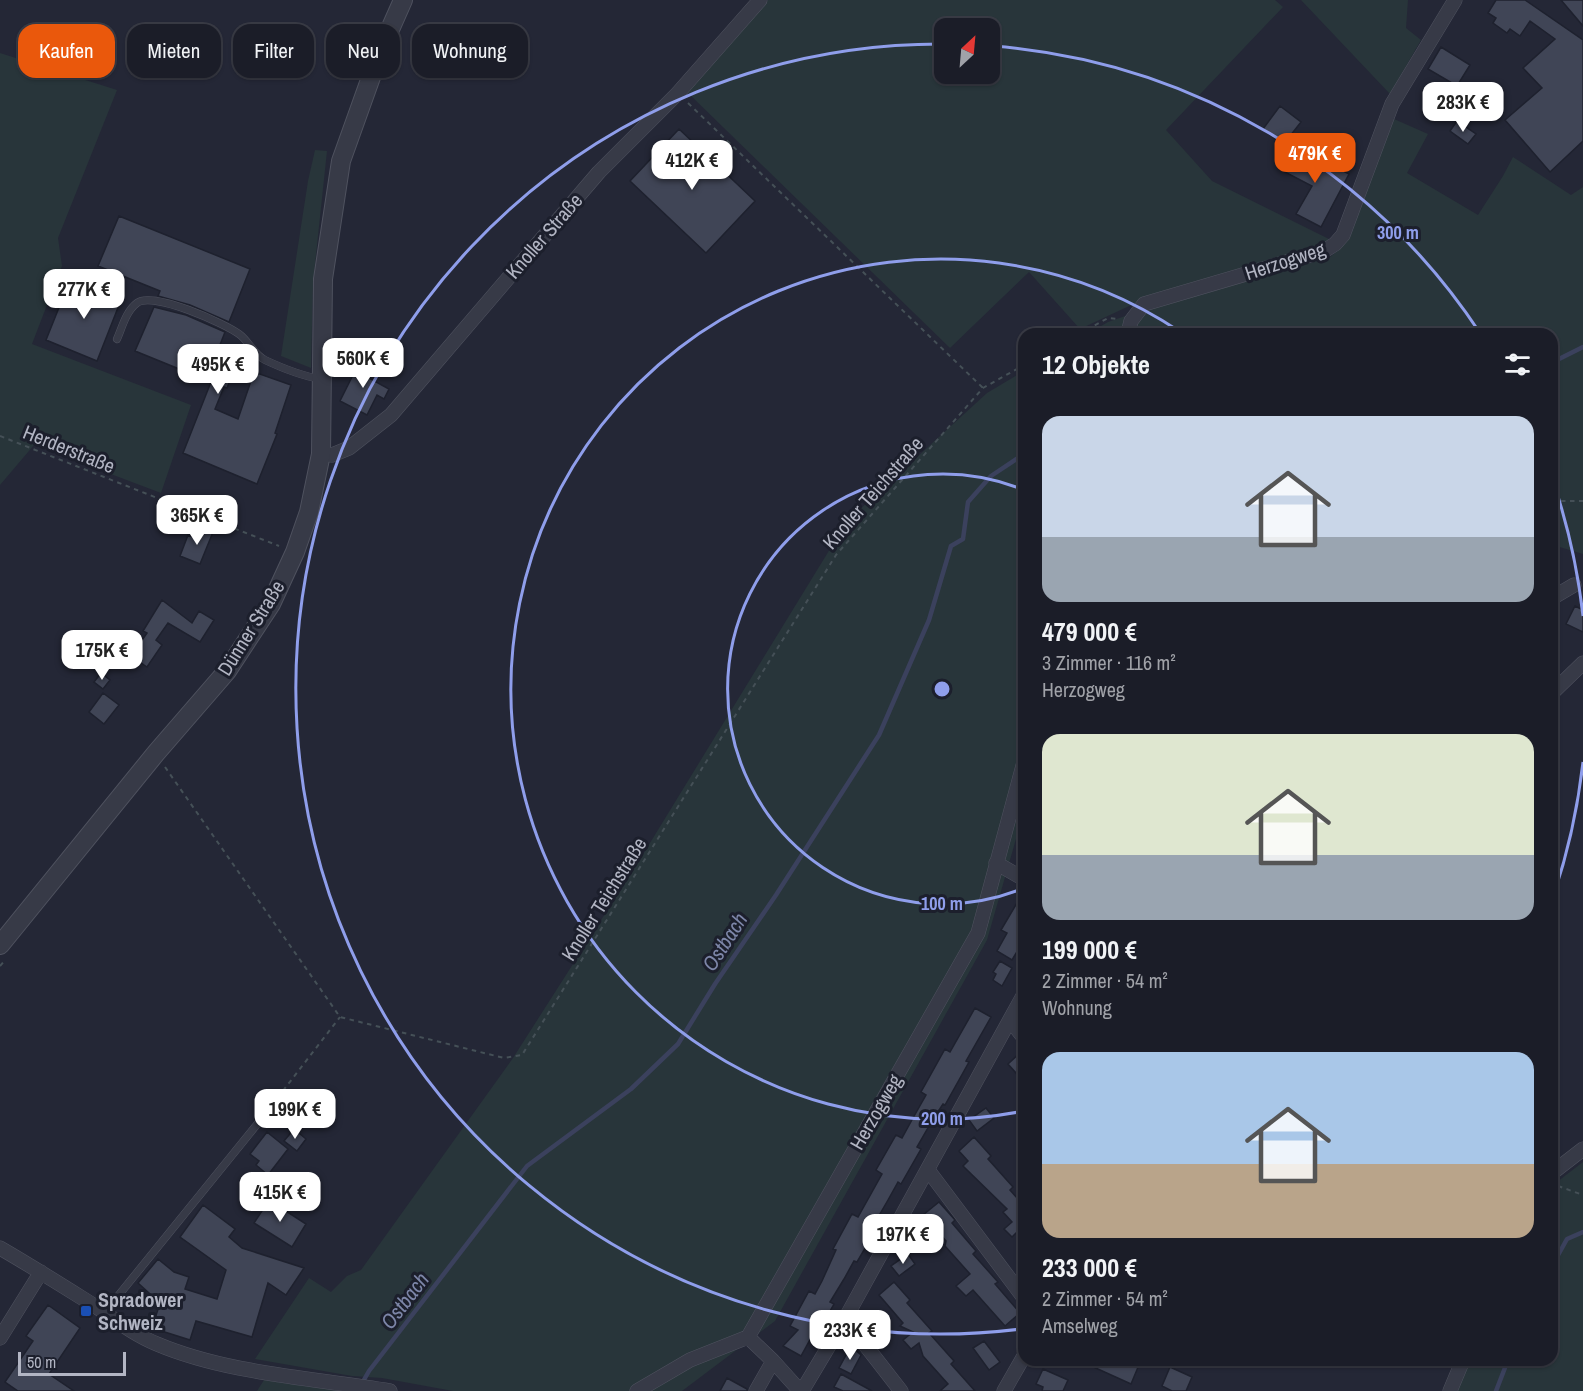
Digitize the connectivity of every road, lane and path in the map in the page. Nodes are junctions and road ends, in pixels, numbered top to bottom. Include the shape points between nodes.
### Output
1 (403, 0) edge
2 (760, 0) edge
3 (1455, 0) edge
4 (678, 93) junction
5 (1090, 328) edge
6 (1129, 328) edge
7 (117, 339) dead end
8 (1018, 368) edge
9 (321, 379) junction
10 (983, 388) junction
11 (0, 436) edge
12 (321, 454) junction
13 (1558, 501) edge
14 (1583, 501) edge
15 (295, 552) junction
16 (1574, 585) dead end
17 (1558, 594) edge
18 (1583, 663) edge
19 (1558, 687) edge
20 (156, 753) junction
21 (1018, 784) edge
22 (996, 863) junction
23 (1018, 876) edge
24 (4, 951) edge
25 (0, 966) edge
26 (1018, 1005) edge
27 (340, 1017) junction
28 (1010, 1020) junction
29 (1018, 1030) edge
30 (267, 1112) joint
31 (1583, 1149) edge
32 (1558, 1168) edge
33 (928, 1170) junction
34 (1558, 1186) edge
35 (1583, 1195) edge
36 (0, 1248) edge
37 (41, 1272) junction
38 (1018, 1290) edge
39 (105, 1312) junction
40 (845, 1319) junction
41 (748, 1337) junction
42 (0, 1338) edge
43 (773, 1361) junction
44 (1018, 1366) edge
45 (1460, 1366) edge
46 (390, 1391) edge
47 (637, 1391) edge
48 (756, 1391) edge
49 (801, 1391) edge
50 (901, 1391) edge
51 (1004, 1391) edge
52 (1450, 1391) edge

1 - 9 street, Dünner Straße via 341,160 323,279
2 - 4 street, Knoller Straße
3 - 6 street, Herzogweg via 1392,104 1343,235 1335,244 1324,251 1144,304
4 - 10 path
4 - 12 street, Knoller Straße via 599,172 391,415 349,448 332,455
5 - 6 path via 1108,318
7 - 9 lane via 127,315 137,303 149,299 230,328 243,336 251,350 263,359
8 - 10 path, Knoller Teichstraße
9 - 12 street, Dünner Straße
10 - 27 path, Knoller Teichstraße via 836,555 522,1055 504,1059
11 - 15 path, Herderstraße
12 - 15 street, Dünner Straße via 309,512
13 - 14 path
15 - 20 street, Dünner Straße via 271,604 227,671
16 - 17 street
18 - 19 street
20 - 24 street, Dünner Straße
20 - 27 path
21 - 22 street, Herzogweg
22 - 23 street
22 - 41 street, Herzogweg via 978,933
24 - 25 path
26 - 28 street
27 - 30 path
28 - 29 street
28 - 33 street
30 - 39 lane
31 - 32 street
33 - 38 street
33 - 40 street
34 - 35 path
36 - 37 street
37 - 39 street
37 - 42 street
39 - 46 street via 124,1328 196,1357 246,1369
40 - 49 street
40 - 50 street
41 - 43 street
41 - 47 street via 690,1360
43 - 48 street
43 - 49 street
44 - 51 street
45 - 52 street

